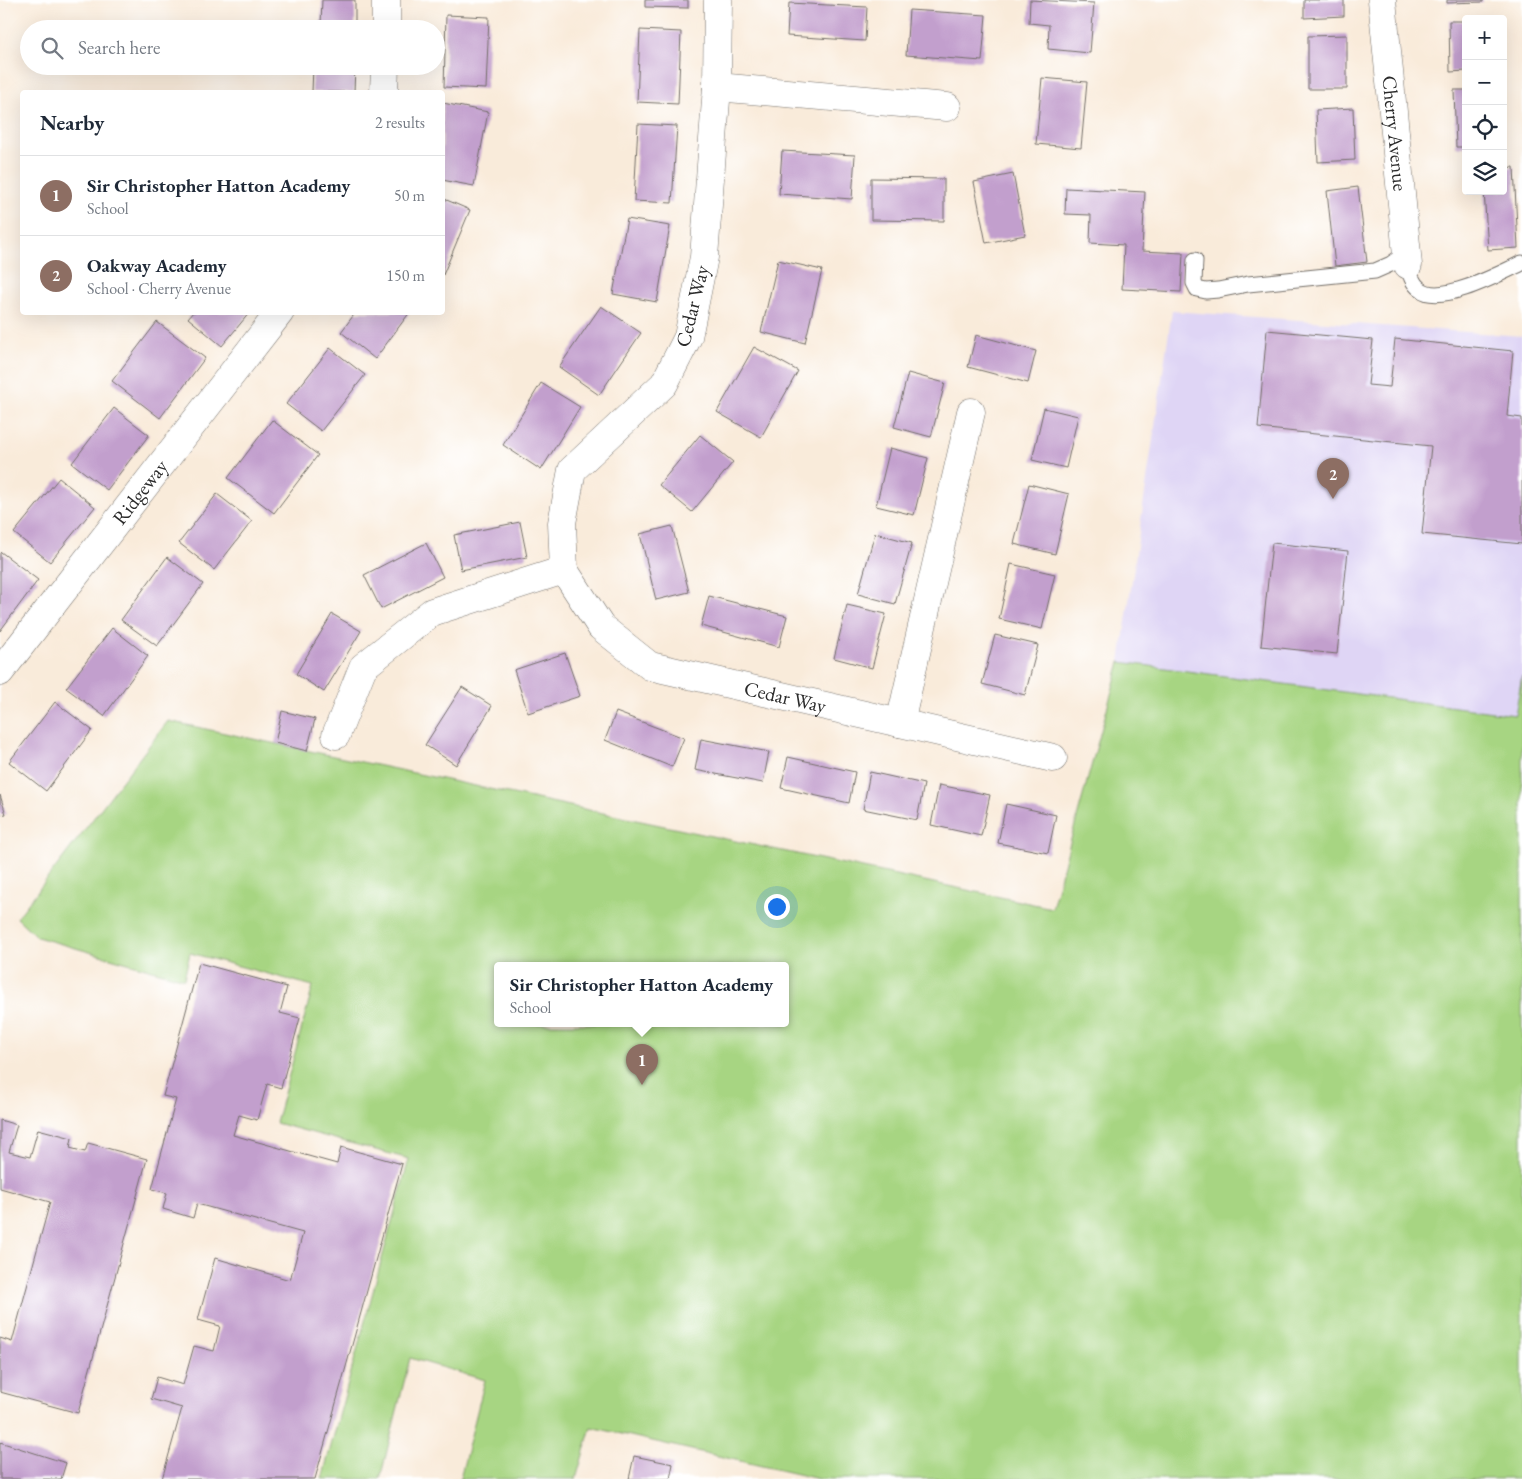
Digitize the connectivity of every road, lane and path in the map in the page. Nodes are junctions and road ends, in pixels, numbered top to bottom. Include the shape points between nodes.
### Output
1 (386, 0) edge
2 (718, 0) edge
3 (1382, 0) edge
4 (386, 20) edge
5 (385, 75) edge
6 (717, 87) junction
7 (384, 90) edge
8 (947, 107) dead end
9 (1407, 259) junction
10 (1195, 260) dead end
11 (1522, 263) edge
12 (278, 315) edge
13 (971, 412) dead end
14 (564, 570) junction
15 (0, 672) edge
16 (900, 723) junction
17 (336, 735) dead end
18 (1053, 758) dead end

1 - 4 street
2 - 6 street, Cedar Way
3 - 9 street, Cherry Avenue
5 - 7 street
6 - 8 street
6 - 14 street, Cedar Way via 704,257 688,337 664,384 572,470 562,523
9 - 10 lane via 1375,271 1206,291 1197,289 1194,283
9 - 11 lane via 1411,278 1420,290 1436,295 1470,286
12 - 15 street, Ridgeway
13 - 16 street
14 - 16 street, Cedar Way via 601,628 650,666
14 - 17 street via 432,612 362,667
16 - 18 street, Cedar Way

